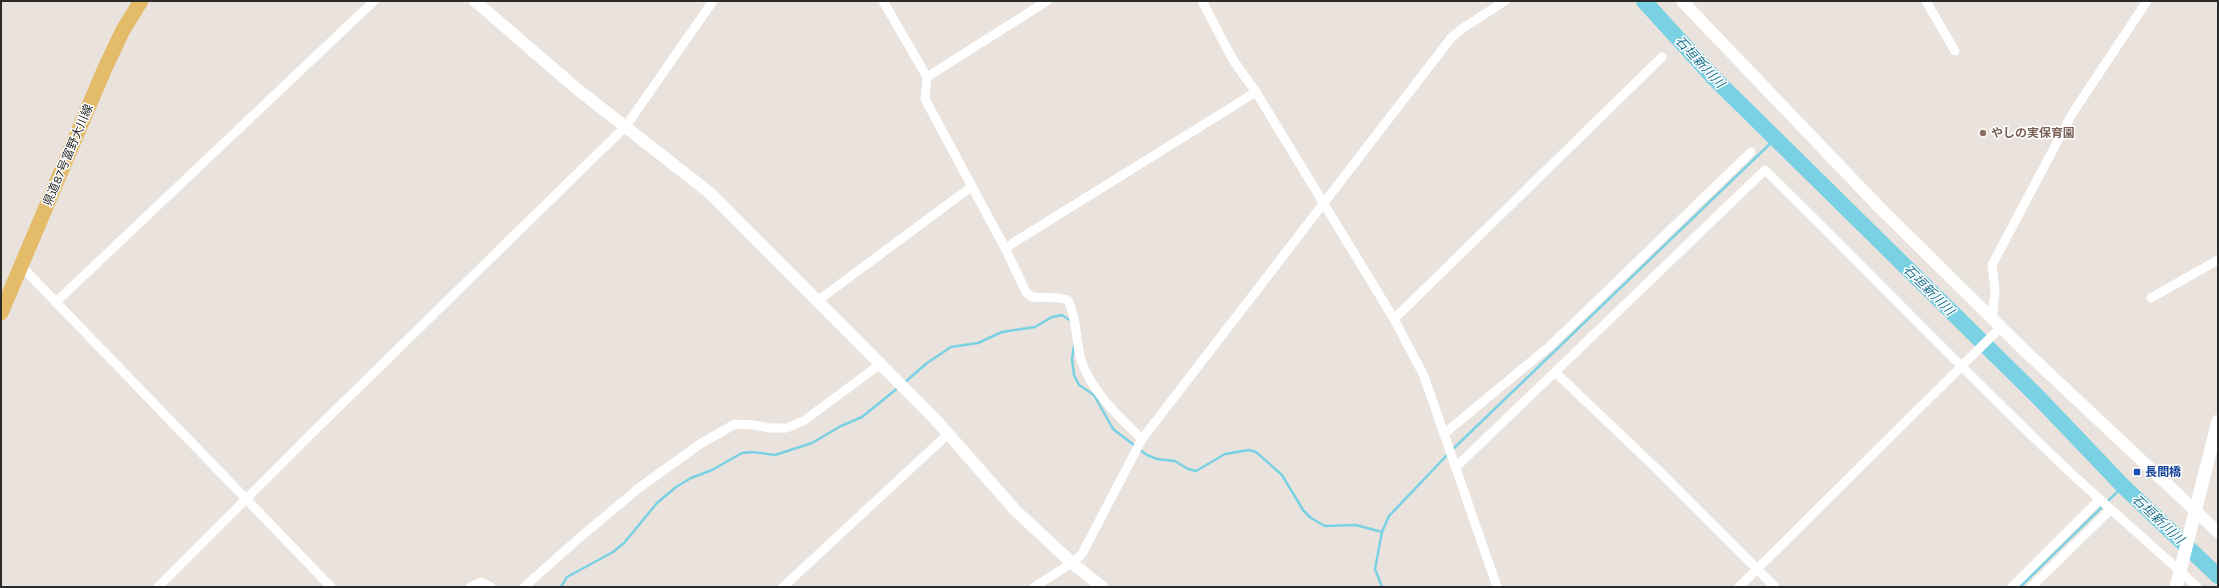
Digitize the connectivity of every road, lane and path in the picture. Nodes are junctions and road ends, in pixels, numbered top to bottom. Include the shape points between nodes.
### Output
1 (141, 1) edge
2 (374, 1) edge
3 (475, 1) edge
4 (713, 1) edge
5 (883, 1) edge
6 (1048, 1) edge
7 (1202, 1) edge
8 (1505, 1) edge
9 (1682, 1) edge
10 (1926, 1) edge
11 (2147, 1) edge
12 (1955, 51) dead end
13 (1662, 57) dead end
14 (927, 77) junction
15 (1256, 92) junction
16 (626, 126) junction
17 (1751, 152) dead end
18 (971, 187) junction
19 (1323, 203) junction
20 (1005, 248) junction
21 (2218, 260) edge
22 (22, 267) junction
23 (2151, 298) dead end
24 (56, 300) junction
25 (816, 302) junction
26 (1, 313) edge
27 (1992, 318) junction
28 (1394, 319) junction
29 (2001, 327) junction
30 (879, 365) junction
31 (1961, 367) junction
32 (1555, 372) junction
33 (2218, 421) edge
34 (1445, 433) junction
35 (948, 434) junction
36 (1142, 439) junction
37 (2216, 441) edge
38 (1456, 467) junction
39 (247, 499) junction
40 (2100, 499) junction
41 (2196, 508) junction
42 (2110, 510) junction
43 (2218, 532) edge
44 (1072, 563) junction
45 (1757, 569) junction
46 (2180, 571) junction
47 (158, 587) edge
48 (331, 587) edge
49 (470, 587) edge
50 (491, 587) edge
51 (524, 587) edge
52 (784, 587) edge
53 (1034, 587) edge
54 (1102, 587) edge
55 (1497, 587) edge
56 (1739, 587) edge
57 (1775, 587) edge
58 (2012, 587) edge
59 (2031, 587) edge
60 (2176, 587) edge
61 (2197, 587) edge

1 - 22 main road, 県道87号富野大川線 via 123,30 105,68
2 - 24 street
3 - 16 street via 577,89
4 - 16 street
5 - 14 street
6 - 14 street
7 - 15 street via 1233,60
8 - 19 street via 1451,38
9 - 27 street via 1879,207
10 - 12 street
11 - 27 street via 2072,114 1992,265 1995,291
13 - 28 street
14 - 18 street via 925,99
15 - 19 street
15 - 20 street
16 - 25 street via 710,193
16 - 39 street
17 - 34 street via 1550,346
18 - 20 street
18 - 25 street
19 - 28 street
19 - 36 street
20 - 36 street via 1026,292 1032,297 1068,300 1075,314 1081,359 1090,380 1100,395
21 - 23 street
22 - 24 street
22 - 26 main road, 県道87号富野大川線
24 - 39 street
25 - 30 street
27 - 29 street
28 - 34 street via 1424,376
29 - 31 street
29 - 41 street
30 - 35 street
30 - 51 street via 805,420 787,428 735,424 706,440 639,488
31 - 32 street via 1765,170
31 - 40 street
31 - 45 street
32 - 38 street
32 - 45 street
33 - 37 main road
34 - 38 street
35 - 44 street via 1016,511
35 - 52 street
36 - 44 street via 1082,554
37 - 41 main road
38 - 55 street
39 - 47 street
39 - 48 street
40 - 42 street
40 - 58 street
41 - 43 street
41 - 46 main road
42 - 46 street
42 - 59 street
44 - 53 street
44 - 54 street
45 - 56 street
45 - 57 street
46 - 60 main road
46 - 61 street
49 - 50 street via 481,582

